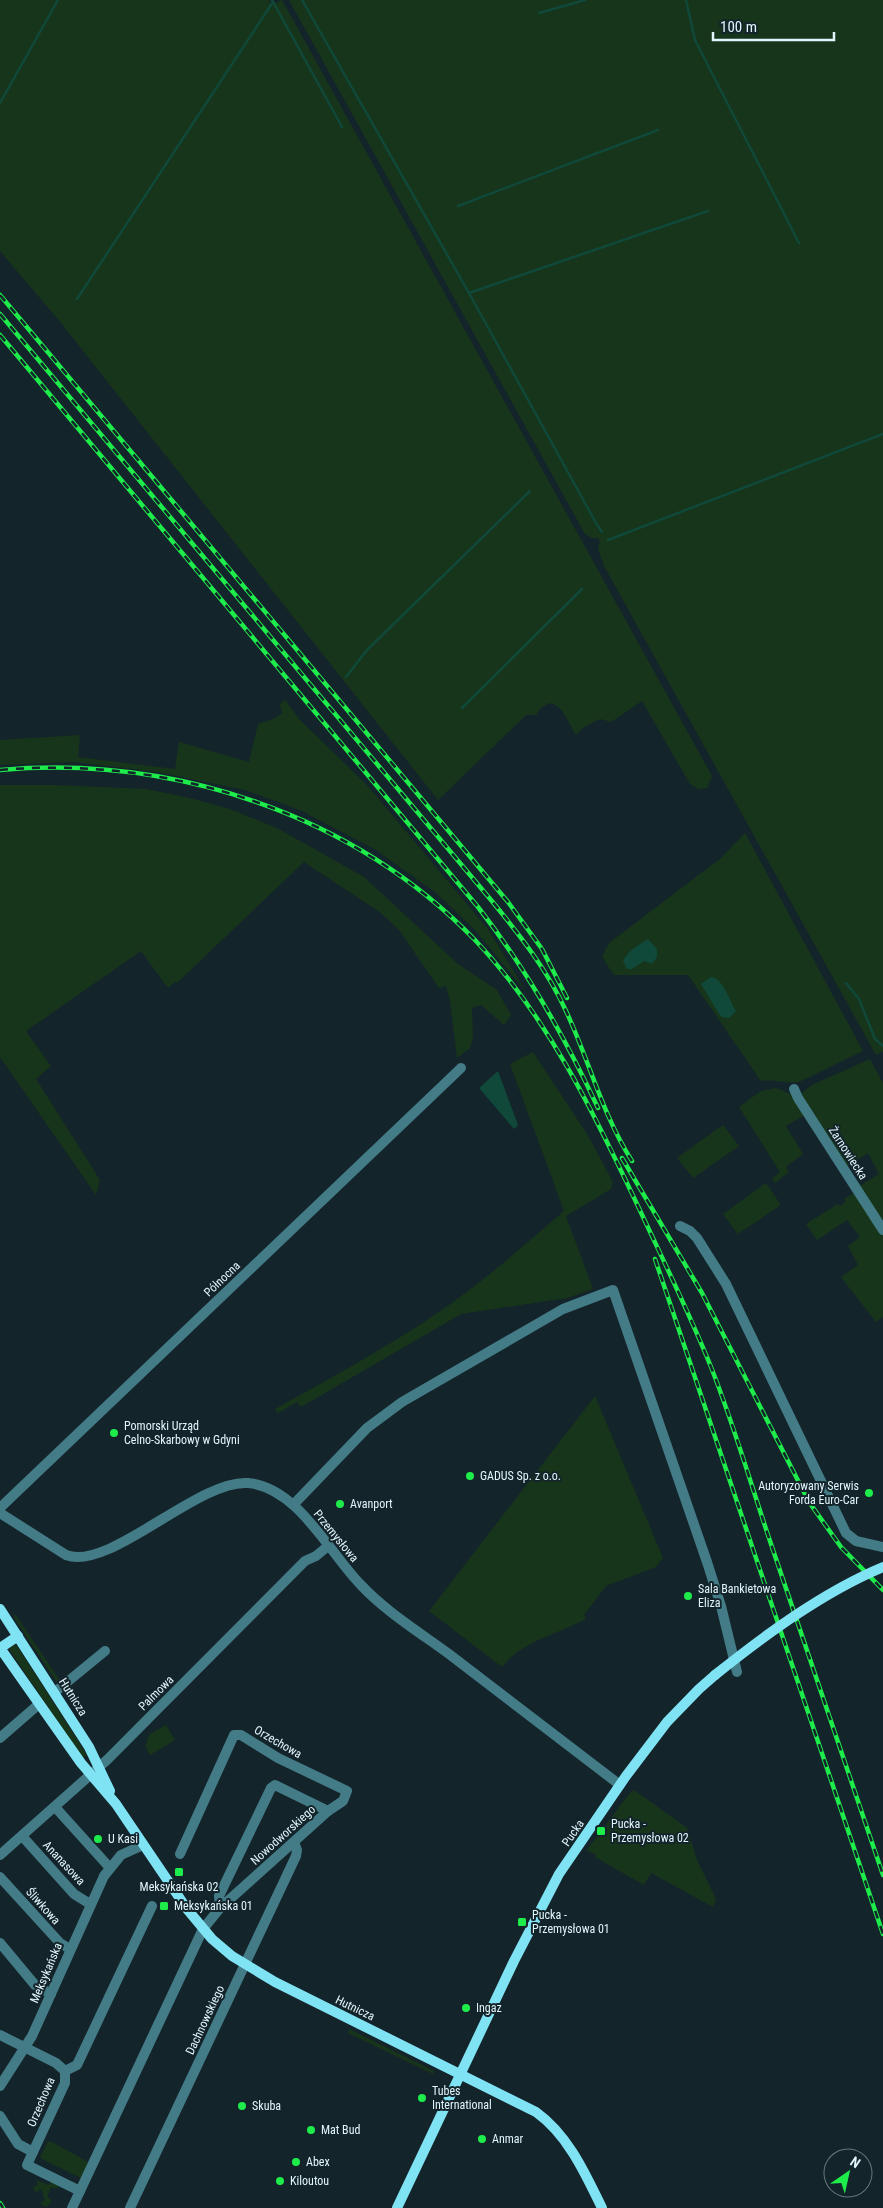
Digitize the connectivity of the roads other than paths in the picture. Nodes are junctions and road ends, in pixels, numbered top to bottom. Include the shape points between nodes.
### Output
1 (462, 1068) dead end
2 (794, 1089) dead end
3 (680, 1226) dead end
4 (883, 1230) edge
5 (294, 1504) junction
6 (0, 1508) edge
7 (0, 1514) edge
8 (328, 1546) junction
9 (883, 1547) edge
10 (883, 1567) edge
11 (0, 1610) edge
12 (18, 1636) junction
13 (0, 1648) edge
14 (105, 1651) dead end
15 (737, 1672) dead end
16 (54, 1692) junction
17 (39, 1704) junction
18 (0, 1738) edge
19 (99, 1767) junction
20 (91, 1774) junction
21 (620, 1785) junction
22 (116, 1804) junction
23 (55, 1807) junction
24 (328, 1811) junction
25 (22, 1836) junction
26 (294, 1842) junction
27 (143, 1845) junction
28 (180, 1854) dead end
29 (0, 1855) edge
30 (110, 1868) junction
31 (0, 1877) edge
32 (90, 1904) junction
33 (152, 1906) dead end
34 (220, 1908) junction
35 (203, 1929) junction
36 (0, 1943) edge
37 (70, 1949) junction
38 (245, 1964) junction
39 (51, 1994) junction
40 (0, 2035) edge
41 (24, 2048) junction
42 (65, 2071) junction
43 (460, 2074) junction
44 (0, 2086) edge
45 (0, 2116) edge
46 (33, 2152) junction
47 (80, 2191) junction
48 (72, 2208) edge
49 (130, 2208) edge
50 (397, 2208) edge
51 (602, 2208) edge

1 - 6 street, Północna
2 - 4 street, Żarnowiecka
3 - 9 street via 697,1238 726,1284 846,1533 856,1541
5 - 7 street, Przemysłowa via 278,1492 259,1485 227,1486 106,1550 78,1558 60,1552
5 - 8 street, Przemysłowa
5 - 15 street via 368,1428 402,1402 563,1309 613,1290 707,1562
8 - 19 street, Palmowa via 304,1561
8 - 21 street, Przemysłowa via 372,1596
10 - 21 main road, Pucka, bridge via 832,1592 699,1689 667,1722
11 - 12 main road, Hutnicza
12 - 13 main road
12 - 16 main road, Hutnicza
13 - 17 main road, Hutnicza
14 - 16 street
16 - 19 main road, Hutnicza
17 - 18 street
17 - 20 main road, Hutnicza
19 - 20 street, Palmowa
19 - 22 main road, Hutnicza
20 - 22 main road, Hutnicza
20 - 23 street, Palmowa
21 - 43 main road, Pucka via 556,1880
22 - 27 main road, Hutnicza
23 - 25 street, Palmowa
23 - 30 street
24 - 26 street, Nowodworskiego
24 - 28 street, Orzechowa via 343,1801 347,1791 278,1758 241,1735 234,1736
24 - 34 street, Nowodworskiego via 279,1787 271,1788 220,1896
25 - 29 street, Palmowa
25 - 32 street, Ananasowa via 74,1894
26 - 34 street, Nowodworskiego
26 - 38 street, Dachnowskiego via 296,1856
27 - 30 street, Meksykańska via 122,1855
27 - 35 main road, Hutnicza
30 - 32 street, Meksykańska via 98,1884
31 - 37 street, Śliwkowa via 60,1943
32 - 37 street, Meksykańska
33 - 42 street, Orzechowa via 81,2057 77,2064
34 - 35 street, Nowodworskiego
35 - 38 main road, Hutnicza
35 - 47 street, Nowodworskiego
36 - 39 street via 35,1984
37 - 39 street, Meksykańska
38 - 43 main road, Hutnicza via 300,1995
38 - 49 street, Dachnowskiego
39 - 41 street, Meksykańska
40 - 41 street
41 - 42 street via 56,2063
41 - 44 street, Meksykańska
42 - 46 street, Orzechowa via 65,2083
43 - 50 main road, Pucka
43 - 51 main road, Hutnicza via 523,2104 554,2126 567,2142
45 - 46 street via 18,2144
46 - 47 street via 27,2165
47 - 48 street, Nowodworskiego

